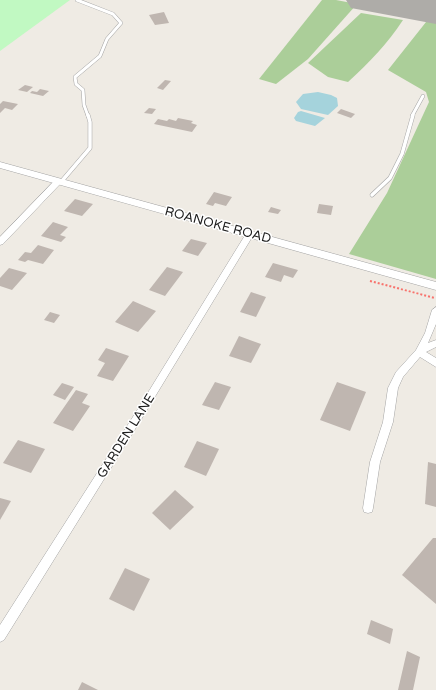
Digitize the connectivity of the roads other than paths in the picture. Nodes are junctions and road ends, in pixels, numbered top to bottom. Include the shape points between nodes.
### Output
1 (77, 0) edge
2 (424, 96) dead end
3 (0, 164) edge
4 (60, 182) junction
5 (372, 195) dead end
6 (250, 234) junction
7 (0, 242) edge
8 (436, 286) edge
9 (436, 310) edge
10 (436, 343) edge
11 (419, 352) junction
12 (436, 363) edge
13 (368, 508) dead end
14 (0, 636) edge

1 - 4 lane via 112,13 121,22 107,39 100,56 75,77 76,84 83,90 84,105 90,122 91,144
2 - 5 lane via 414,111 402,154 390,178
3 - 4 street, ROANOKE ROAD
4 - 6 street, ROANOKE ROAD
4 - 7 street
6 - 8 street, ROANOKE ROAD
6 - 14 street, GARDEN LANE
9 - 11 street via 429,333
10 - 11 street
11 - 12 street
11 - 13 street via 399,375 393,388 388,422 375,462

